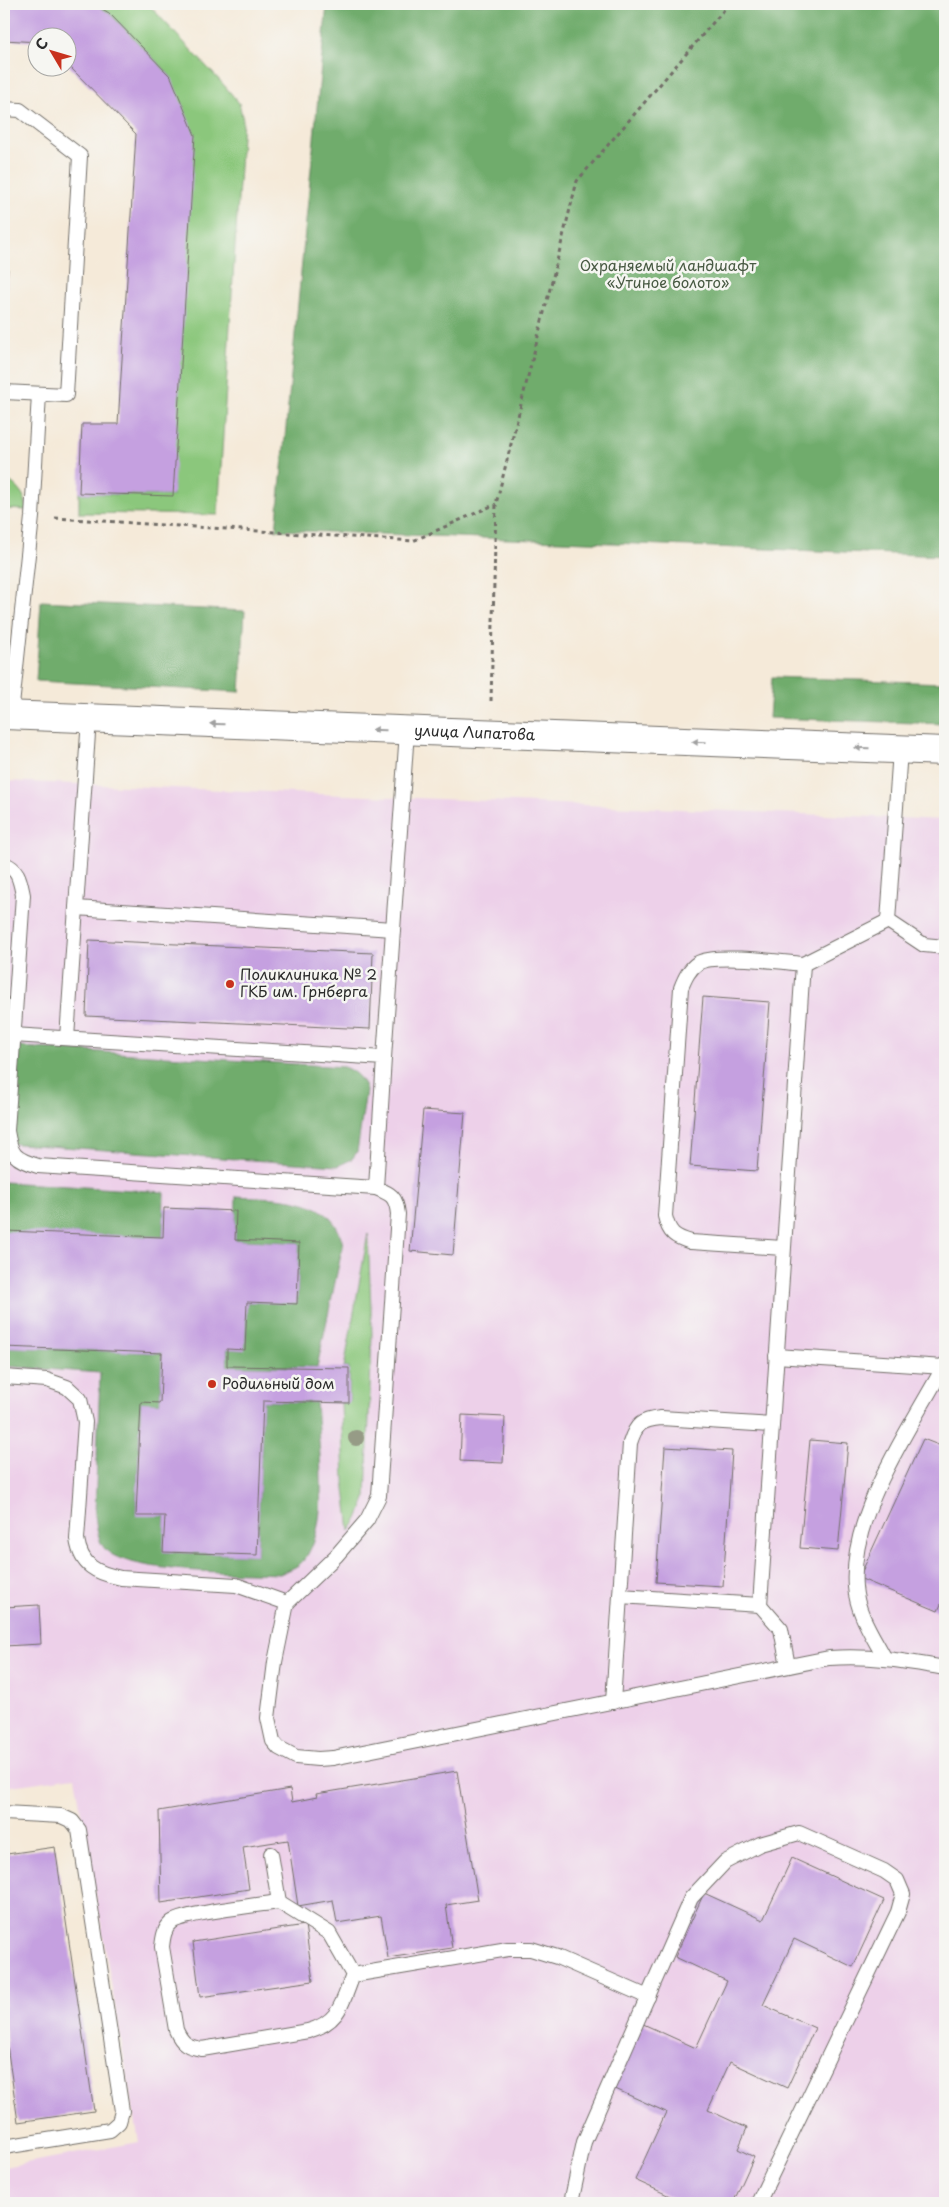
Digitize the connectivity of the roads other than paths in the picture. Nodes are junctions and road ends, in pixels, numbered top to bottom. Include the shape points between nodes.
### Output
1 (4, 109) edge
2 (4, 392) edge
3 (40, 394) junction
4 (7, 715) edge
5 (89, 719) junction
6 (407, 731) junction
7 (900, 750) junction
8 (945, 751) edge
9 (4, 864) edge
10 (76, 908) junction
11 (888, 922) junction
12 (393, 929) junction
13 (945, 947) edge
14 (803, 964) junction
15 (13, 1034) junction
16 (68, 1038) junction
17 (384, 1058) junction
18 (8, 1060) edge
19 (376, 1188) junction
20 (784, 1248) junction
21 (776, 1356) junction
22 (944, 1365) edge
23 (4, 1377) edge
24 (772, 1425) junction
25 (620, 1596) junction
26 (287, 1603) junction
27 (760, 1605) junction
28 (884, 1657) junction
29 (788, 1666) junction
30 (945, 1668) edge
31 (612, 1702) junction
32 (4, 1813) edge
33 (271, 1854) dead end
34 (279, 1902) junction
35 (352, 1975) junction
36 (648, 1997) junction
37 (4, 2147) edge
38 (571, 2203) edge
39 (758, 2203) edge

1 - 3 lane via 20,110 80,156 66,395
2 - 3 lane
3 - 4 lane via 32,517
4 - 5 street, улица Липатова
6 -> 5 street, улица Липатова
5 - 10 lane
7 -> 6 street, улица Липатова
6 - 12 lane
7 - 8 street, улица Липатова
7 - 11 lane
9 - 15 lane via 19,875 23,895
10 - 12 lane
10 - 16 lane
11 - 13 lane via 924,945
11 - 14 lane
12 - 17 lane
14 - 20 lane
14 - 20 lane via 717,958 700,962 688,972 681,988 679,1008 665,1216 668,1228 678,1238 691,1242
15 - 16 lane
15 - 18 lane
16 - 17 lane
17 - 19 lane
18 - 19 lane via 7,1131 10,1151 21,1161 38,1166
19 - 26 lane via 396,1201 398,1214 379,1496 367,1520 336,1556
20 - 21 lane
21 - 22 lane
21 - 24 lane
22 - 28 lane via 881,1481 856,1551 855,1588 862,1615
23 - 26 lane via 47,1380 67,1387 80,1399 85,1422 77,1539 81,1555 91,1567 121,1578 236,1585
24 - 25 lane via 661,1418 646,1419 635,1429 630,1443
24 - 27 lane
25 - 27 lane
25 - 31 lane
26 - 31 lane via 268,1718 273,1741 296,1757 334,1758
27 - 29 lane via 780,1629
28 - 29 lane via 829,1658
28 - 30 lane
29 - 31 lane
32 - 37 lane via 61,1816 72,1821 79,1830 122,2111 119,2122 110,2130
33 - 34 lane
34 - 35 lane via 329,1933
34 - 35 lane via 188,1916 172,1922 164,1933 162,1947 180,2042 202,2049 322,2027 334,2018
35 - 36 lane via 508,1949 531,1949
36 - 38 lane via 584,2142
36 - 39 lane via 691,1898 724,1862 760,1844 799,1834 884,1871 897,1880 903,1894 898,1912

